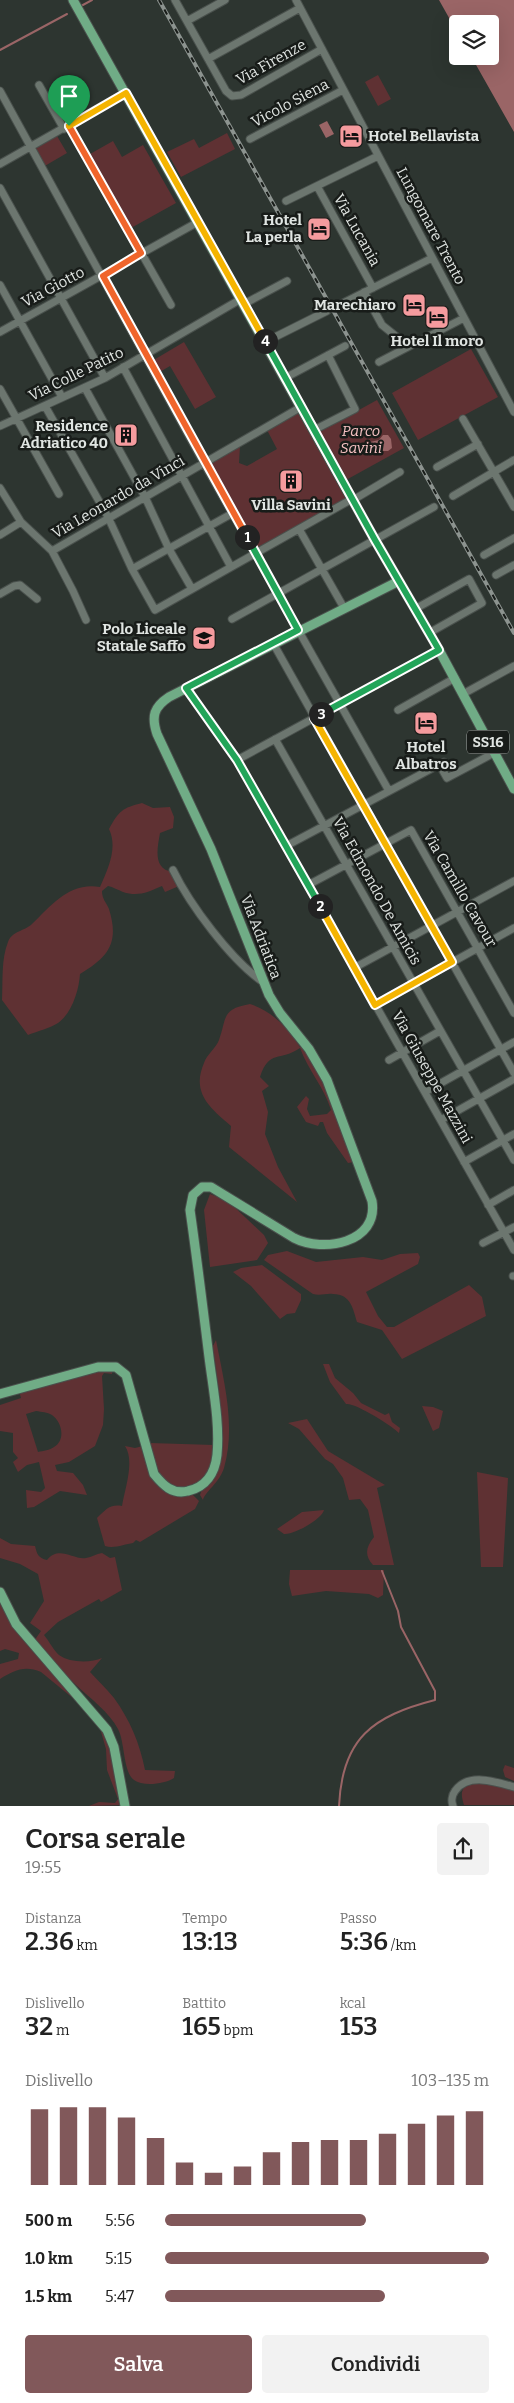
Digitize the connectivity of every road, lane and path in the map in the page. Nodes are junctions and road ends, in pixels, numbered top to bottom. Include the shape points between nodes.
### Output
1 (73, 0) edge
2 (176, 0) edge
3 (225, 0) edge
4 (296, 0) edge
5 (300, 8) junction
6 (187, 21) junction
7 (322, 50) junction
8 (208, 58) junction
9 (39, 85) dead end
10 (343, 90) junction
11 (0, 91) edge
12 (126, 93) junction
13 (66, 128) junction
14 (250, 140) dead end
15 (32, 148) junction
16 (378, 156) junction
17 (0, 164) edge
18 (317, 186) junction
19 (0, 188) edge
20 (286, 202) dead end
21 (198, 222) junction
22 (141, 253) junction
23 (432, 258) junction
24 (103, 276) junction
25 (287, 281) dead end
26 (0, 285) edge
27 (373, 288) junction
28 (364, 292) junction
29 (61, 298) junction
30 (243, 302) junction
31 (340, 304) tunnel mouth
32 (171, 305) dead end
33 (327, 311) tunnel mouth
34 (464, 318) junction
35 (20, 321) junction
36 (0, 332) edge
37 (265, 342) junction
38 (345, 346) dead end
39 (404, 349) junction
40 (147, 354) junction
41 (328, 356) junction
42 (380, 362) dead end
43 (123, 367) junction
44 (105, 378) junction
45 (286, 378) junction
46 (85, 388) junction
47 (0, 389) edge
48 (62, 397) junction
49 (45, 406) junction
50 (302, 407) junction
51 (514, 412) edge
52 (16, 418) junction
53 (464, 419) dead end
54 (0, 426) edge
55 (314, 430) junction
56 (478, 444) junction
57 (514, 460) edge
58 (204, 462) junction
59 (437, 467) dead end
60 (400, 472) dead end
61 (494, 472) junction
62 (182, 475) junction
63 (0, 488) edge
64 (59, 494) dead end
65 (511, 494) edge
66 (453, 496) dead end
67 (145, 497) junction
68 (353, 499) junction
69 (434, 507) dead end
70 (514, 507) edge
71 (233, 513) junction
72 (108, 517) junction
73 (21, 522) junction
74 (208, 527) junction
75 (299, 529) junction
76 (0, 535) edge
77 (514, 538) edge
78 (375, 540) junction
79 (169, 548) junction
80 (52, 551) junction
81 (256, 553) junction
82 (484, 555) dead end
83 (514, 564) edge
84 (231, 567) junction
85 (132, 569) junction
86 (322, 569) junction
87 (496, 575) dead end
88 (399, 581) junction
89 (192, 589) junction
90 (0, 594) edge
91 (278, 594) junction
92 (37, 599) dead end
93 (344, 608) junction
94 (416, 609) junction
95 (232, 619) dead end
96 (86, 620) dead end
97 (298, 630) junction
98 (429, 633) junction
99 (273, 643) junction
100 (439, 650) junction
101 (514, 666) edge
102 (455, 678) junction
103 (186, 688) junction
104 (463, 694) junction
105 (339, 704) junction
106 (398, 710) dead end
107 (314, 718) junction
108 (275, 739) junction
109 (494, 754) junction
110 (237, 760) junction
111 (514, 790) edge
112 (389, 791) junction
113 (363, 805) junction
114 (324, 826) junction
115 (385, 844) junction
116 (286, 846) junction
117 (346, 865) junction
118 (173, 870) dead end
119 (514, 881) edge
120 (308, 885) junction
121 (457, 912) junction
122 (431, 926) junction
123 (514, 928) edge
124 (392, 947) junction
125 (477, 948) junction
126 (452, 962) junction
127 (354, 968) junction
128 (263, 982) junction
129 (413, 984) junction
130 (375, 1005) junction
131 (514, 1013) edge
132 (440, 1031) junction
133 (514, 1042) edge
134 (501, 1050) junction
135 (402, 1052) junction
136 (389, 1060) dead end
137 (462, 1071) junction
138 (514, 1073) edge
139 (514, 1079) edge
140 (425, 1092) junction
141 (479, 1099) junction
142 (440, 1120) junction
143 (514, 1134) edge
144 (503, 1141) junction
145 (514, 1160) edge
146 (464, 1162) junction
147 (514, 1190) edge
148 (488, 1205) junction
149 (514, 1226) edge
150 (504, 1232) junction
151 (483, 1243) dead end
152 (514, 1250) edge
153 (0, 1394) edge
154 (0, 1592) edge
155 (514, 1787) edge
156 (126, 1806) edge
157 (452, 1806) edge

1 - 12 main road, SS16
2 - 6 street
3 - 6 street
4 - 5 street, Lungomare Trento
5 - 7 street, Lungomare Trento
5 - 8 street
6 - 8 street
7 - 8 street, Via Firenze via 239,96 226,92
7 - 10 street, Lungomare Trento
9 - 13 street
10 - 14 street, Vicolo Siena
10 - 16 street, Lungomare Trento
11 - 15 street
12 - 13 street
12 - 21 main road, SS16
13 - 15 street
13 - 22 street
15 - 17 street
15 - 24 street
16 - 18 street
16 - 23 street, Lungomare Trento
18 - 20 street
18 - 27 street, Via Lucania
19 - 29 street
21 - 22 street, Via Giotto
21 - 30 main road, SS16
22 - 24 street, Via Giotto
22 - 32 street
23 - 27 street
23 - 34 street, Lungomare Trento
24 - 29 street, Via Giotto
24 - 40 street
25 - 30 street, Via Colle Patito
26 - 35 street
27 - 28 street
28 - 31 street
28 - 39 street via 380,322 397,337
29 - 35 street, Via Giotto
29 - 44 street
30 - 37 main road, SS16
30 - 40 street, Via Colle Patito
33 - 37 street
34 - 39 street
34 - 51 street, Lungomare Trento
35 - 36 street, Via Giotto
35 - 48 street
37 - 45 main road, SS16
38 - 41 street
39 - 42 street
40 - 43 street, Via Colle Patito
40 - 58 street
41 - 45 street
41 - 55 street via 355,409
43 - 44 street, Via Colle Patito
43 - 62 street
44 - 46 street, Via Colle Patito
45 - 50 main road, SS16
46 - 48 street, Via Colle Patito
46 - 67 street
47 - 52 street
48 - 49 street, Via Colle Patito
49 - 52 street, Via Colle Patito
49 - 72 street
50 - 55 main road, SS16
50 - 58 street, Via Leonardo da Vinci
52 - 54 street, Via Colle Patito
52 - 64 street
53 - 56 street
55 - 68 main road, SS16
56 - 59 street
56 - 61 street
57 - 61 street
58 - 62 street, Via Leonardo da Vinci
58 - 71 street
60 - 68 street
61 - 65 street
61 - 66 street
62 - 67 street, Via Leonardo da Vinci
62 - 74 street
63 - 73 street
65 - 70 street
67 - 72 street, Via Leonardo da Vinci
67 - 79 street
68 - 75 street
68 - 78 main road, SS16
69 - 78 street
71 - 74 street
71 - 81 street
72 - 80 street, Via Leonardo da Vinci
72 - 85 street
73 - 76 street
73 - 80 street
74 - 79 street
74 - 84 street
75 - 81 street
75 - 86 street
77 - 82 street
78 - 86 street
78 - 88 main road, SS16
79 - 85 street
79 - 89 street
80 - 96 street
81 - 84 street
81 - 91 street
83 - 87 street
84 - 89 street
85 - 89 street via 156,610
86 - 91 street
86 - 93 street
88 - 93 main road, Via Adriatica
88 - 94 main road, SS16
90 - 92 street via 20,585
91 - 95 street
91 - 97 street
93 - 97 main road, Via Adriatica
94 - 98 main road, SS16
94 - 98 street via 469,580 482,604
97 - 99 main road, Via Adriatica
97 - 105 street
98 - 100 main road, SS16
99 - 103 main road, Via Adriatica
99 - 107 street
100 - 102 main road, SS16
100 - 105 street
101 - 104 street
102 - 104 main road, SS16
102 - 106 street
103 - 110 street, Via Giuseppe Mazzini
103 - 128 main road, Via Adriatica via 156,707 153,715 155,727 239,915
104 - 109 main road, SS16
105 - 107 street
105 - 112 street
107 - 108 street
107 - 113 street
108 - 110 street
108 - 114 street, Via Edmondo De Amicis
109 - 111 main road, SS16
109 - 112 street via 447,778 442,763
110 - 116 street, Via Giuseppe Mazzini
112 - 113 street
113 - 114 street
113 - 115 street
114 - 116 street
114 - 117 street, Via Edmondo De Amicis
115 - 117 street
115 - 121 street, Via Camillo Cavour via 411,830
115 - 122 street
116 - 120 street, Via Giuseppe Mazzini
117 - 120 street
117 - 124 street, Via Edmondo De Amicis
118 - 128 street via 224,944
119 - 121 street
120 - 127 street, Via Giuseppe Mazzini
121 - 122 street
121 - 125 street, Via Camillo Cavour
122 - 124 street
122 - 126 street
123 - 125 street
124 - 127 street
124 - 129 street, Via Edmondo De Amicis
125 - 126 street
125 - 131 street, Via Camillo Cavour
126 - 129 street
126 - 134 street
127 - 130 street, Via Giuseppe Mazzini
128 - 153 main road, Via Adriatica via 273,1003 309,1049 331,1087 373,1211 364,1231 336,1243 316,1244 294,1238 211,1187 202,1187 191,1199 215,1412 217,1456 208,1480 187,1492 176,1492 162,1484 154,1474 126,1375 116,1367 98,1368
129 - 130 street
129 - 132 street, Via Edmondo De Amicis
130 - 135 street, Via Giuseppe Mazzini
132 - 135 street
132 - 137 street, Via Edmondo De Amicis
133 - 134 street
134 - 137 street
134 - 138 street
135 - 136 street
135 - 140 street, Via Giuseppe Mazzini
137 - 140 street
137 - 141 street, Via Edmondo De Amicis
139 - 141 street
140 - 142 street, Via Giuseppe Mazzini
141 - 142 street
141 - 144 street, Via Edmondo De Amicis
142 - 146 street, Via Giuseppe Mazzini
143 - 144 street
144 - 145 street, Via Edmondo De Amicis
144 - 146 street
146 - 148 street, Via Giuseppe Mazzini
147 - 148 street
148 - 150 street, Via Giuseppe Mazzini
149 - 150 street
150 - 151 street
150 - 152 street, Via Giuseppe Mazzini
154 - 156 main road via 16,1624 107,1730 114,1747
155 - 157 street via 495,1781 473,1780 461,1784 454,1792

